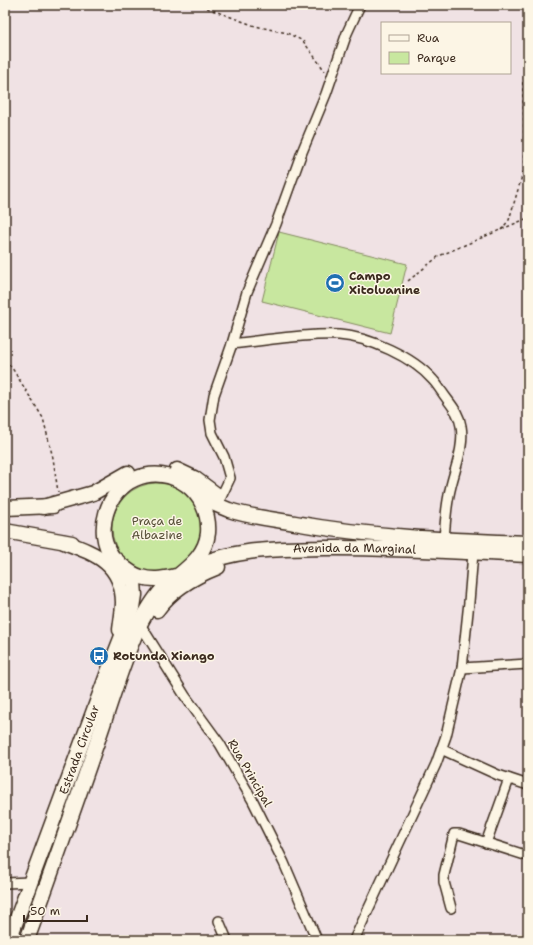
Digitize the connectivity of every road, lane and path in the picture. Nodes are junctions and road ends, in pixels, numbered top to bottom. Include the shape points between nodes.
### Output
1 (202, 5) edge
2 (360, 5) edge
3 (526, 5) edge
4 (528, 10) edge
5 (528, 60) edge
6 (331, 80) junction
7 (528, 218) edge
8 (501, 230) junction
9 (408, 281) dead end
10 (232, 344) junction
11 (5, 360) edge
12 (121, 488) junction
13 (195, 492) junction
14 (221, 497) junction
15 (59, 502) junction
16 (44, 507) junction
17 (5, 508) edge
18 (262, 517) junction
19 (5, 531) edge
20 (444, 540) junction
21 (64, 542) junction
22 (528, 543) edge
23 (273, 549) junction
24 (473, 552) junction
25 (528, 555) edge
26 (115, 559) junction
27 (181, 574) junction
28 (143, 629) junction
29 (118, 646) junction
30 (528, 664) edge
31 (123, 667) junction
32 (462, 668) junction
33 (441, 749) junction
34 (509, 779) junction
35 (528, 785) edge
36 (486, 843) junction
37 (528, 856) edge
38 (31, 882) junction
39 (6, 885) edge
40 (450, 908) dead end
41 (219, 921) dead end
42 (9, 940) edge
43 (27, 940) edge
44 (228, 940) edge
45 (317, 940) edge
46 (354, 940) edge

1 - 6 path via 255,26 287,33 303,41
2 - 6 street via 347,33
3 - 4 path
5 - 8 path via 523,83 525,166 509,220
6 - 10 street via 247,292
7 - 8 path
8 - 9 path via 439,256
10 - 14 street via 214,395 210,420 212,433 230,475 230,481
10 - 20 street via 266,339 339,335 380,346 401,356 434,380 455,409 462,427 459,455 448,496
11 - 15 path via 43,418 53,458
12 - 13 main road via 134,479 156,475 182,482
12 - 16 main road via 84,502
12 - 26 main road via 111,500 104,528 106,543
13 - 18 main road, Avenida da Marginal via 216,505
13 - 27 main road via 203,504 208,534 204,548 196,561
14 - 15 main road via 181,471 170,467 153,466 130,471 93,493
14 - 18 main road
15 - 16 main road
16 - 17 main road
18 - 20 main road, Avenida da Marginal via 356,532
19 - 21 main road, Estrada Circular
20 - 22 main road, Avenida da Marginal
21 - 26 main road, Estrada Circular via 90,546
21 - 29 main road via 100,557 111,566 118,577 123,603
23 - 24 main road, Avenida da Marginal via 371,548
23 - 27 main road, Avenida da Marginal via 226,555
23 - 28 main road via 228,563 189,581 160,606
24 - 25 main road, Avenida da Marginal
24 - 32 street
26 - 27 main road via 129,572 141,577 156,580
26 - 29 main road, Estrada Circular via 134,582 135,595 133,608
27 - 31 main road, Estrada Circular via 163,588 151,604 135,634
28 - 31 main road
28 - 45 street, Rua Principal via 185,696 220,744 253,801 284,863
29 - 38 main road, Estrada Circular
30 - 32 street
31 - 43 main road, Estrada Circular
32 - 33 street
33 - 34 street
33 - 46 street
34 - 35 street
34 - 36 street
36 - 37 street
36 - 40 street via 454,834 444,875
38 - 39 street
38 - 42 main road, Estrada Circular
41 - 44 street

